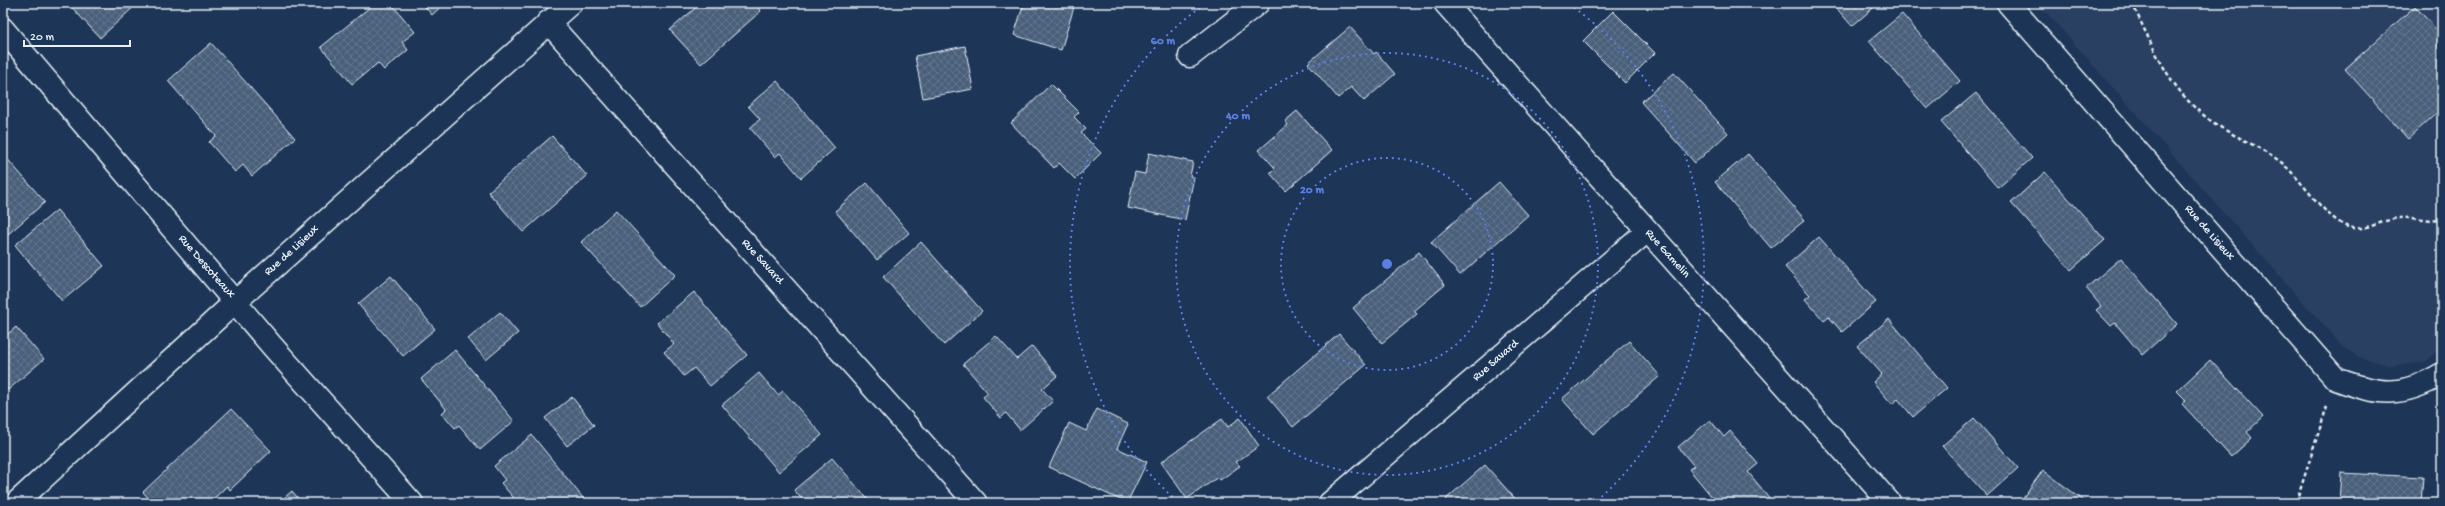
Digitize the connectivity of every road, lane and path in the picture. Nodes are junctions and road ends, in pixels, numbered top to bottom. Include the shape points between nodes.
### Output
1 (570, 3) edge
2 (1258, 3) edge
3 (1446, 3) edge
4 (2008, 3) edge
5 (2132, 3) edge
6 (548, 22) junction
7 (3, 29) edge
8 (1190, 56) dead end
9 (2442, 221) edge
10 (1646, 231) junction
11 (235, 302) junction
12 (2442, 374) edge
13 (2336, 378) junction
14 (1346, 499) edge
15 (16, 503) edge
16 (412, 503) edge
17 (976, 503) edge
18 (1890, 503) edge
19 (2296, 503) edge

1 - 6 street, Rue de Lisieux
2 - 8 street
3 - 10 street, Rue Gamelin
4 - 13 street, Rue de Lisieux
5 - 9 path via 2168,77 2191,103 2224,130 2282,163 2344,225 2366,228 2400,218
6 - 11 street, Rue de Lisieux
6 - 17 street, Rue Savard
7 - 11 street, Rue Descoteaux
10 - 14 street, Rue Savard
10 - 18 street, Rue Gamelin
11 - 15 street, Rue de Lisieux
11 - 16 street, Rue Descoteaux
12 - 13 street, Rue de Lisieux via 2424,385 2387,393 2354,386
13 - 19 path

